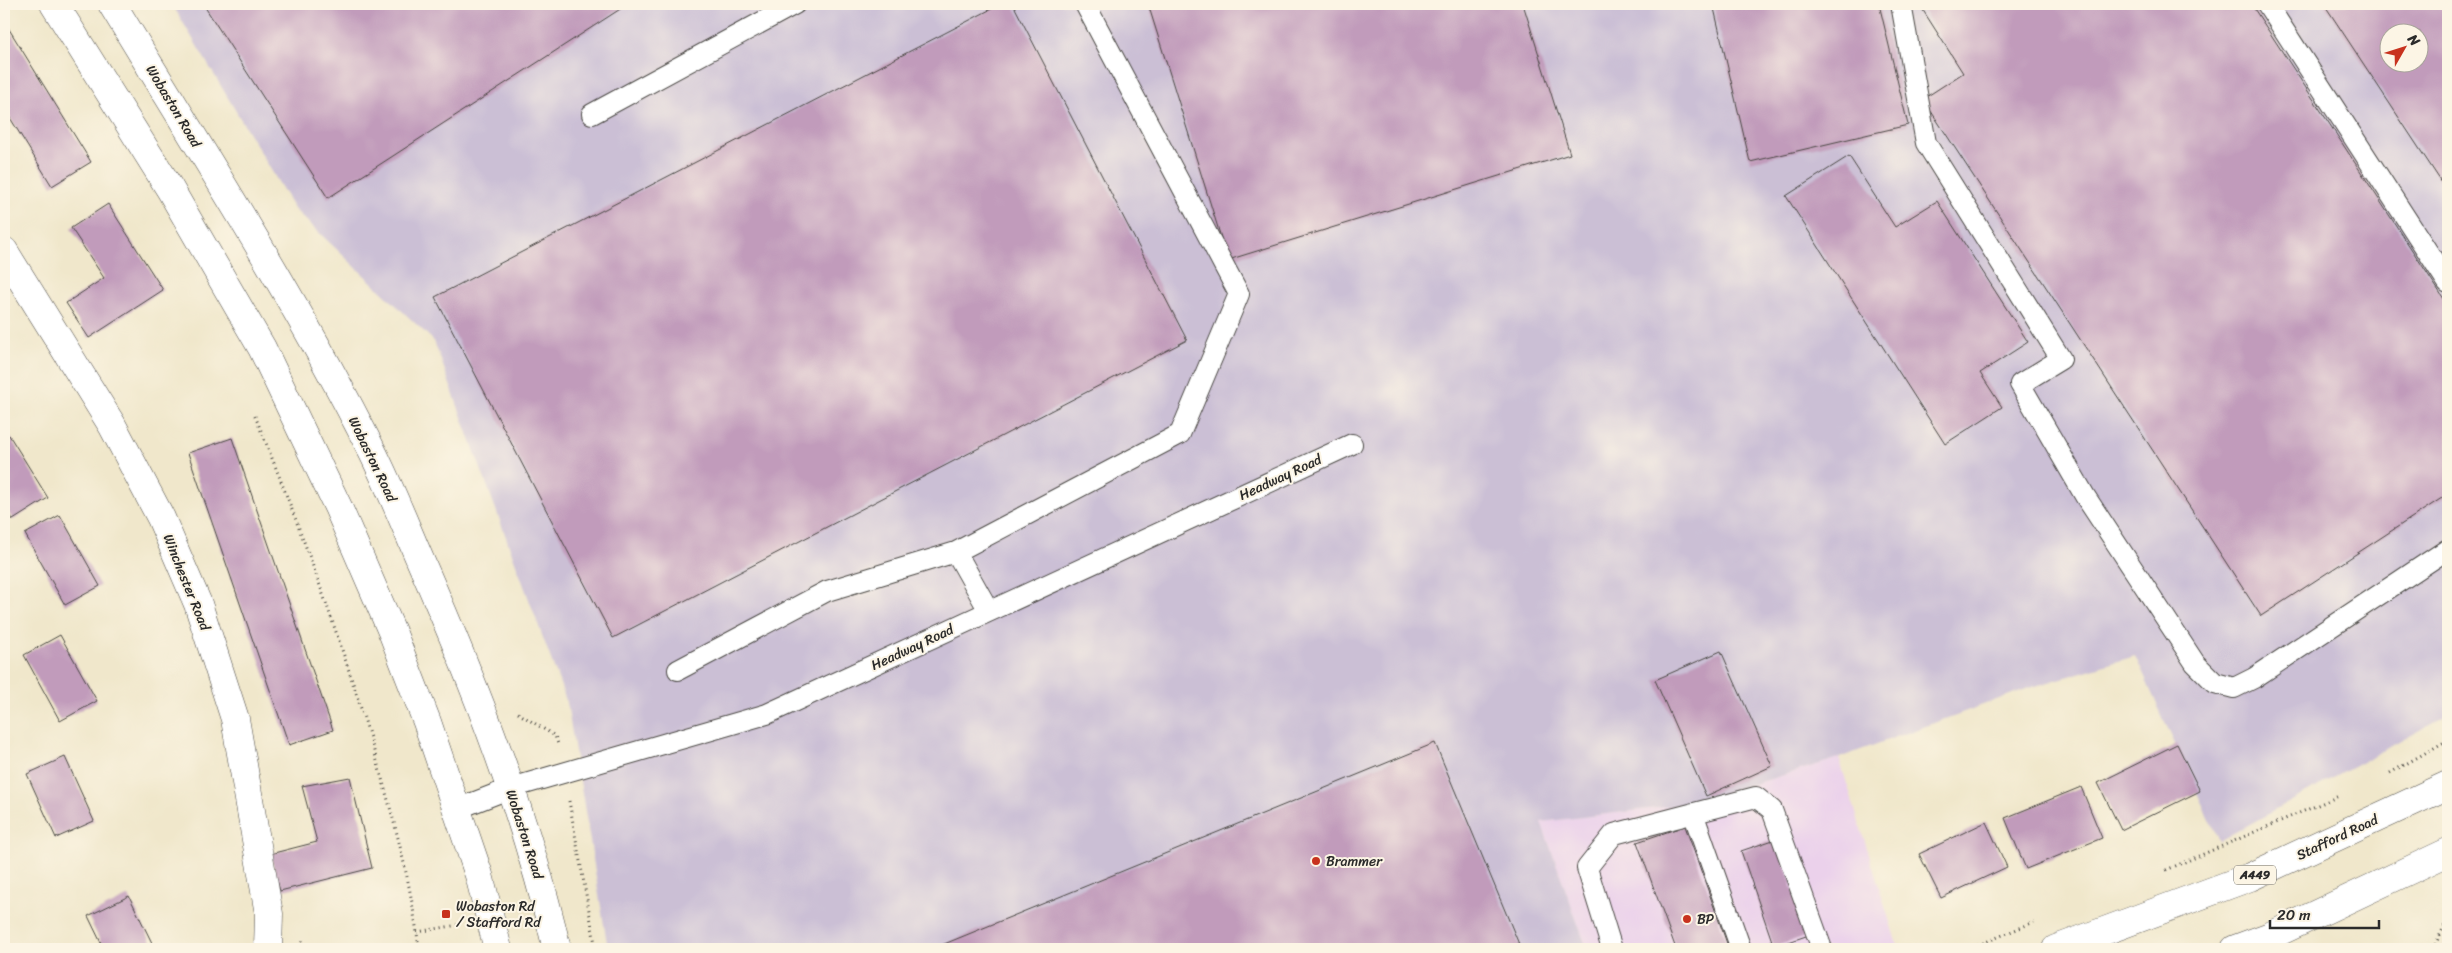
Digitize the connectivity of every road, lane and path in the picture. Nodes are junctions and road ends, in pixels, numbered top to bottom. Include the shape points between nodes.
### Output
1 (54, 4) edge
2 (112, 4) edge
3 (795, 4) edge
4 (1085, 4) edge
5 (1901, 4) edge
6 (2267, 4) edge
7 (592, 114) dead end
8 (4, 251) edge
9 (2448, 283) edge
10 (254, 413) dead end
11 (1352, 444) dead end
12 (2448, 549) edge
13 (956, 552) junction
14 (989, 611) junction
15 (678, 670) dead end
16 (2448, 740) edge
17 (567, 773) junction
18 (2385, 776) dead end
19 (2448, 785) edge
20 (511, 788) junction
21 (2340, 796) dead end
22 (457, 809) junction
23 (1693, 813) junction
24 (2448, 852) edge
25 (2157, 874) dead end
26 (2448, 919) edge
27 (491, 920) junction
28 (2040, 920) dead end
29 (417, 932) junction
30 (268, 949) edge
31 (419, 949) edge
32 (498, 949) edge
33 (557, 949) edge
34 (596, 949) edge
35 (1612, 949) edge
36 (1742, 949) edge
37 (1822, 949) edge
38 (1968, 949) edge
39 (2056, 949) edge
40 (2235, 949) edge
41 (2432, 949) edge

1 - 22 main road via 170,189 262,348 338,506 393,634
2 - 20 main road, Wobaston Road via 250,230 372,452 452,632
3 - 7 lane
4 - 13 lane via 1239,294 1180,434
5 - 12 lane via 1926,143 2061,359 2020,384 2085,496 2195,663 2215,683 2234,688 2254,678
6 - 9 lane
8 - 30 main road, Winchester Road via 112,425 161,518 198,604 236,719 269,914
10 - 29 path via 302,531 347,660 402,847
11 - 14 lane, Headway Road
13 - 14 lane
13 - 15 lane via 827,591
14 - 17 lane, Headway Road via 768,714
16 - 18 path
17 - 20 lane, Headway Road
17 - 34 path via 570,814
19 - 39 main road, Stafford Road / A449 via 2250,877
20 - 22 lane, Headway Road
20 - 33 main road, Wobaston Road via 540,879
21 - 25 path
22 - 27 main road via 480,875
23 - 35 lane via 1614,834 1587,868
23 - 36 lane
23 - 37 lane via 1756,797 1772,810
24 - 40 main road via 2270,936
26 - 41 path
27 - 29 path
27 - 32 main road
28 - 38 path
29 - 31 path

